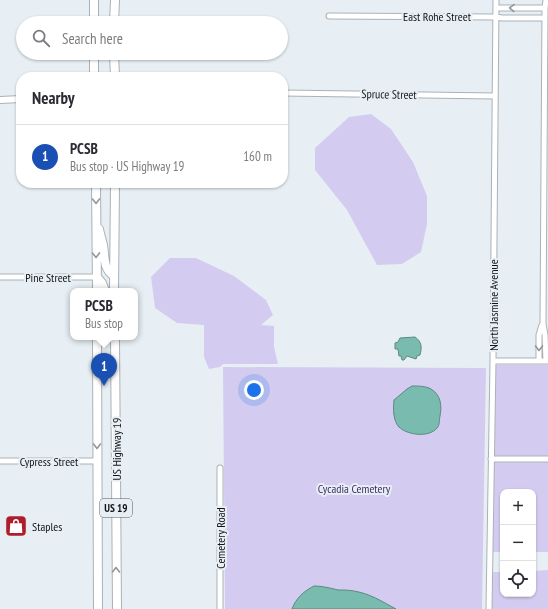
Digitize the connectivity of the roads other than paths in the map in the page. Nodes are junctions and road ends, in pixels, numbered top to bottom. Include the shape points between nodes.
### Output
1 (94, 0) edge
2 (114, 0) edge
3 (496, 0) edge
4 (546, 0) edge
5 (496, 8) junction
6 (545, 8) junction
7 (94, 16) edge
8 (114, 16) edge
9 (329, 16) dead end
10 (496, 17) junction
11 (545, 18) junction
12 (94, 60) edge
13 (114, 60) edge
14 (94, 72) edge
15 (114, 72) edge
16 (288, 93) edge
17 (495, 96) junction
18 (16, 99) edge
19 (0, 100) edge
20 (546, 144) edge
21 (96, 188) edge
22 (115, 188) edge
23 (546, 216) edge
24 (96, 219) junction
25 (114, 276) junction
26 (0, 277) edge
27 (97, 277) junction
28 (97, 288) edge
29 (104, 288) edge
30 (114, 288) edge
31 (546, 288) edge
32 (542, 324) junction
33 (97, 340) edge
34 (113, 340) edge
35 (493, 361) junction
36 (539, 361) junction
37 (547, 361) edge
38 (491, 460) junction
39 (548, 460) edge
40 (0, 461) edge
41 (97, 461) junction
42 (220, 468) dead end
43 (98, 609) edge
44 (117, 609) edge
45 (220, 609) edge
46 (488, 609) edge

1 - 7 highway
2 - 8 highway
3 - 5 street, North Jasmine Avenue
4 - 6 street
6 -> 5 street
5 - 10 street, North Jasmine Avenue
6 - 11 street
9 - 10 street, East Rohe Street
10 - 11 street, East Rohe Street
10 - 17 street, North Jasmine Avenue
11 - 20 street
12 - 14 highway
13 - 15 highway
16 - 17 street, Spruce Street
17 - 35 street, North Jasmine Avenue
18 - 19 street
20 - 23 street
21 -> 24 highway
22 - 25 highway
23 - 31 street
24 - 25 highway via 105,264
24 -> 27 highway
25 - 30 highway
26 - 27 street, Pine Street
27 - 28 highway
27 - 29 highway
31 - 32 street
32 -> 36 street via 539,335
32 - 37 street
33 -> 41 highway, US Highway 19 / US 19
44 -> 34 highway, US Highway 19 / US 19
35 - 36 street
35 - 38 street, North Jasmine Avenue
36 - 37 street
38 - 39 street
38 - 46 street, North Jasmine Avenue
40 - 41 street, Cypress Street
41 - 43 highway, US Highway 19 / US 19
42 - 45 street, Cemetery Road

